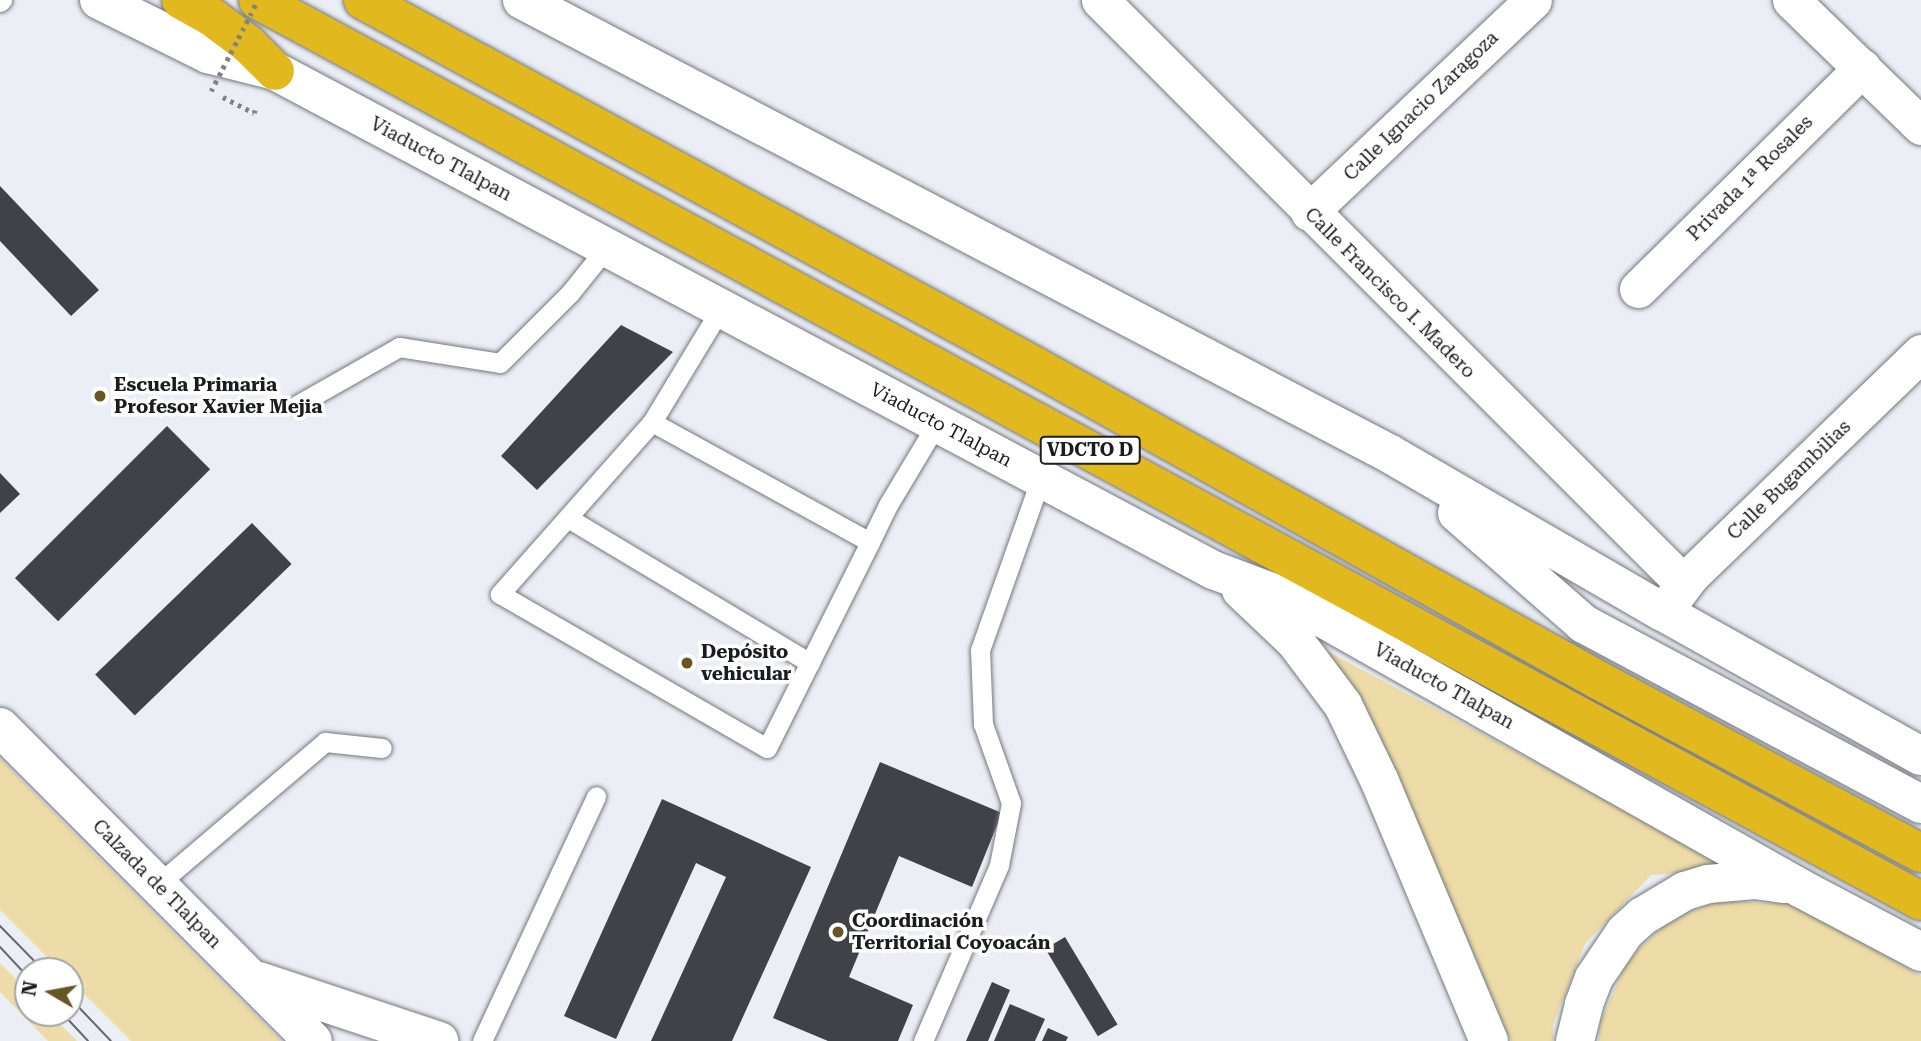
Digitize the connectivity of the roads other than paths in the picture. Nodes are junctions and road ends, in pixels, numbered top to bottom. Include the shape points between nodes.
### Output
1 (99, 0) edge
2 (181, 0) edge
3 (258, 0) edge
4 (363, 0) edge
5 (522, 0) edge
6 (1100, 0) edge
7 (1533, 0) edge
8 (1791, 0) edge
9 (1862, 68) junction
10 (275, 71) junction
11 (1920, 124) edge
12 (1309, 212) junction
13 (607, 247) junction
14 (1638, 289) dead end
15 (721, 308) junction
16 (1921, 353) edge
17 (297, 405) dead end
18 (652, 422) junction
19 (937, 423) junction
20 (1390, 454) junction
21 (1041, 478) junction
22 (568, 518) junction
23 (870, 542) junction
24 (1213, 570) junction
25 (1673, 598) junction
26 (810, 663) junction
27 (0, 727) edge
28 (382, 748) dead end
29 (1921, 756) edge
30 (596, 796) dead end
31 (1921, 804) edge
32 (1921, 853) edge
33 (158, 885) junction
34 (1802, 889) junction
35 (1921, 901) edge
36 (1921, 952) edge
37 (250, 978) junction
38 (313, 1041) edge
39 (439, 1041) edge
40 (482, 1041) edge
41 (923, 1041) edge
42 (1489, 1041) edge
43 (1575, 1041) edge

1 - 10 main road, Viaducto Tlalpan via 208,54
2 - 10 highway via 213,18
3 - 35 highway, Viaducto Tlalpan / VDCTO D
4 - 32 highway, VDCTO D
5 - 20 main road
6 - 12 street, Calle Francisco I. Madero
7 - 12 street, Calle Ignacio Zaragoza
8 - 9 street
9 - 11 street
9 - 14 street, Privada 1ª Rosales
10 - 13 main road, Viaducto Tlalpan
12 - 25 street, Calle Francisco I. Madero
13 - 15 main road, Viaducto Tlalpan
13 - 17 lane via 570,293 500,363 399,347
15 - 18 lane
15 - 19 main road, Viaducto Tlalpan
16 - 25 street, Calle Bugambilias
18 - 22 lane
18 - 23 lane
19 - 21 main road, Viaducto Tlalpan
19 - 23 lane
20 - 25 main road
20 - 31 main road via 1584,624
21 - 24 main road, Viaducto Tlalpan
21 - 41 lane via 980,650 984,724 1011,803 999,865
22 - 26 lane
22 - 26 lane via 500,594 767,748
23 - 26 lane
24 - 34 main road, Viaducto Tlalpan via 1285,597
24 - 42 main road via 1252,599 1295,641 1343,705 1363,742
25 - 29 main road
27 - 33 main road, Calzada de Tlalpan
28 - 33 lane via 325,742
30 - 40 lane
33 - 37 main road, Calzada de Tlalpan
34 - 36 main road, Viaducto Tlalpan
34 - 43 main road via 1731,880 1685,891 1663,902 1625,932 1608,954 1584,1004
37 - 38 main road, Calzada de Tlalpan
37 - 39 main road

